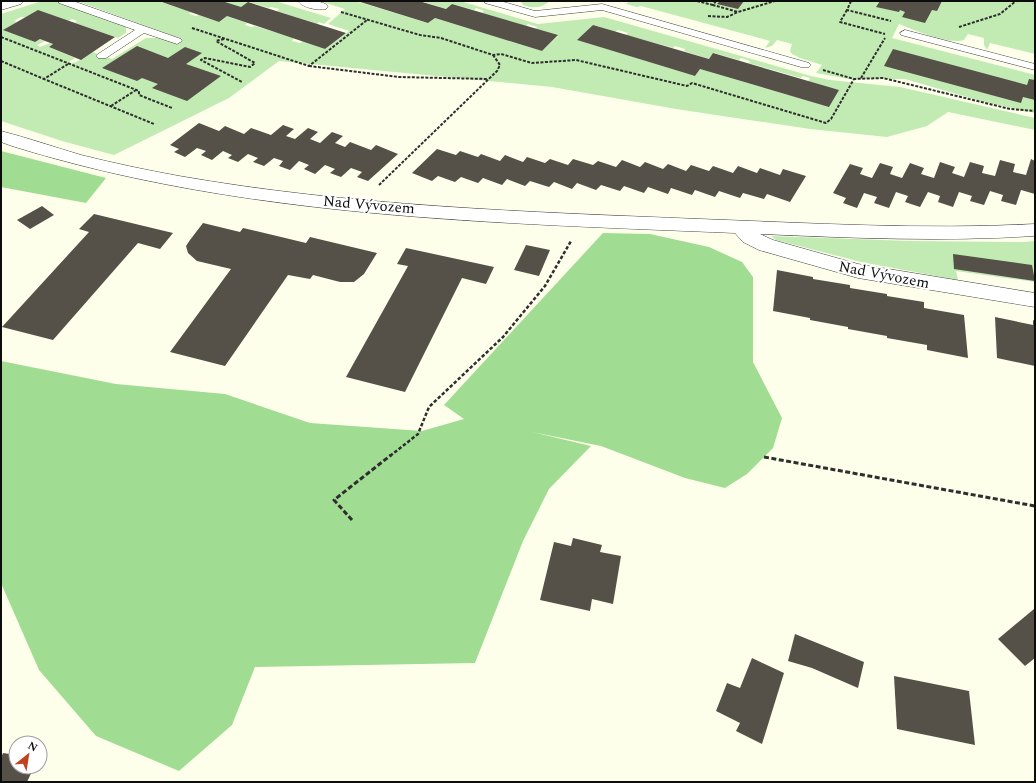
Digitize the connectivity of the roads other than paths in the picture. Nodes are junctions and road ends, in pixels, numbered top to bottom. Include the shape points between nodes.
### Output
1 (16, 1) edge
2 (63, 1) edge
3 (305, 1) edge
4 (489, 1) edge
5 (1, 6) edge
6 (321, 6) road end
7 (143, 29) junction
8 (905, 33) dead end
9 (177, 41) dead end
10 (102, 56) dead end
11 (805, 65) road end
12 (1035, 67) edge
13 (1, 136) edge
14 (743, 227) junction
15 (1035, 230) edge
16 (1035, 300) edge

1 - 5 street
2 - 7 lane
3 - 6 street
4 - 11 lane via 535,14 602,7
7 - 9 lane
7 - 10 lane
8 - 12 lane
13 - 14 street, Nad Vývozem via 77,160 236,192 401,209 582,221
14 - 15 street, Nad Vývozem via 918,233 1001,233
14 - 16 street, Nad Vývozem via 744,232 763,244 858,271

